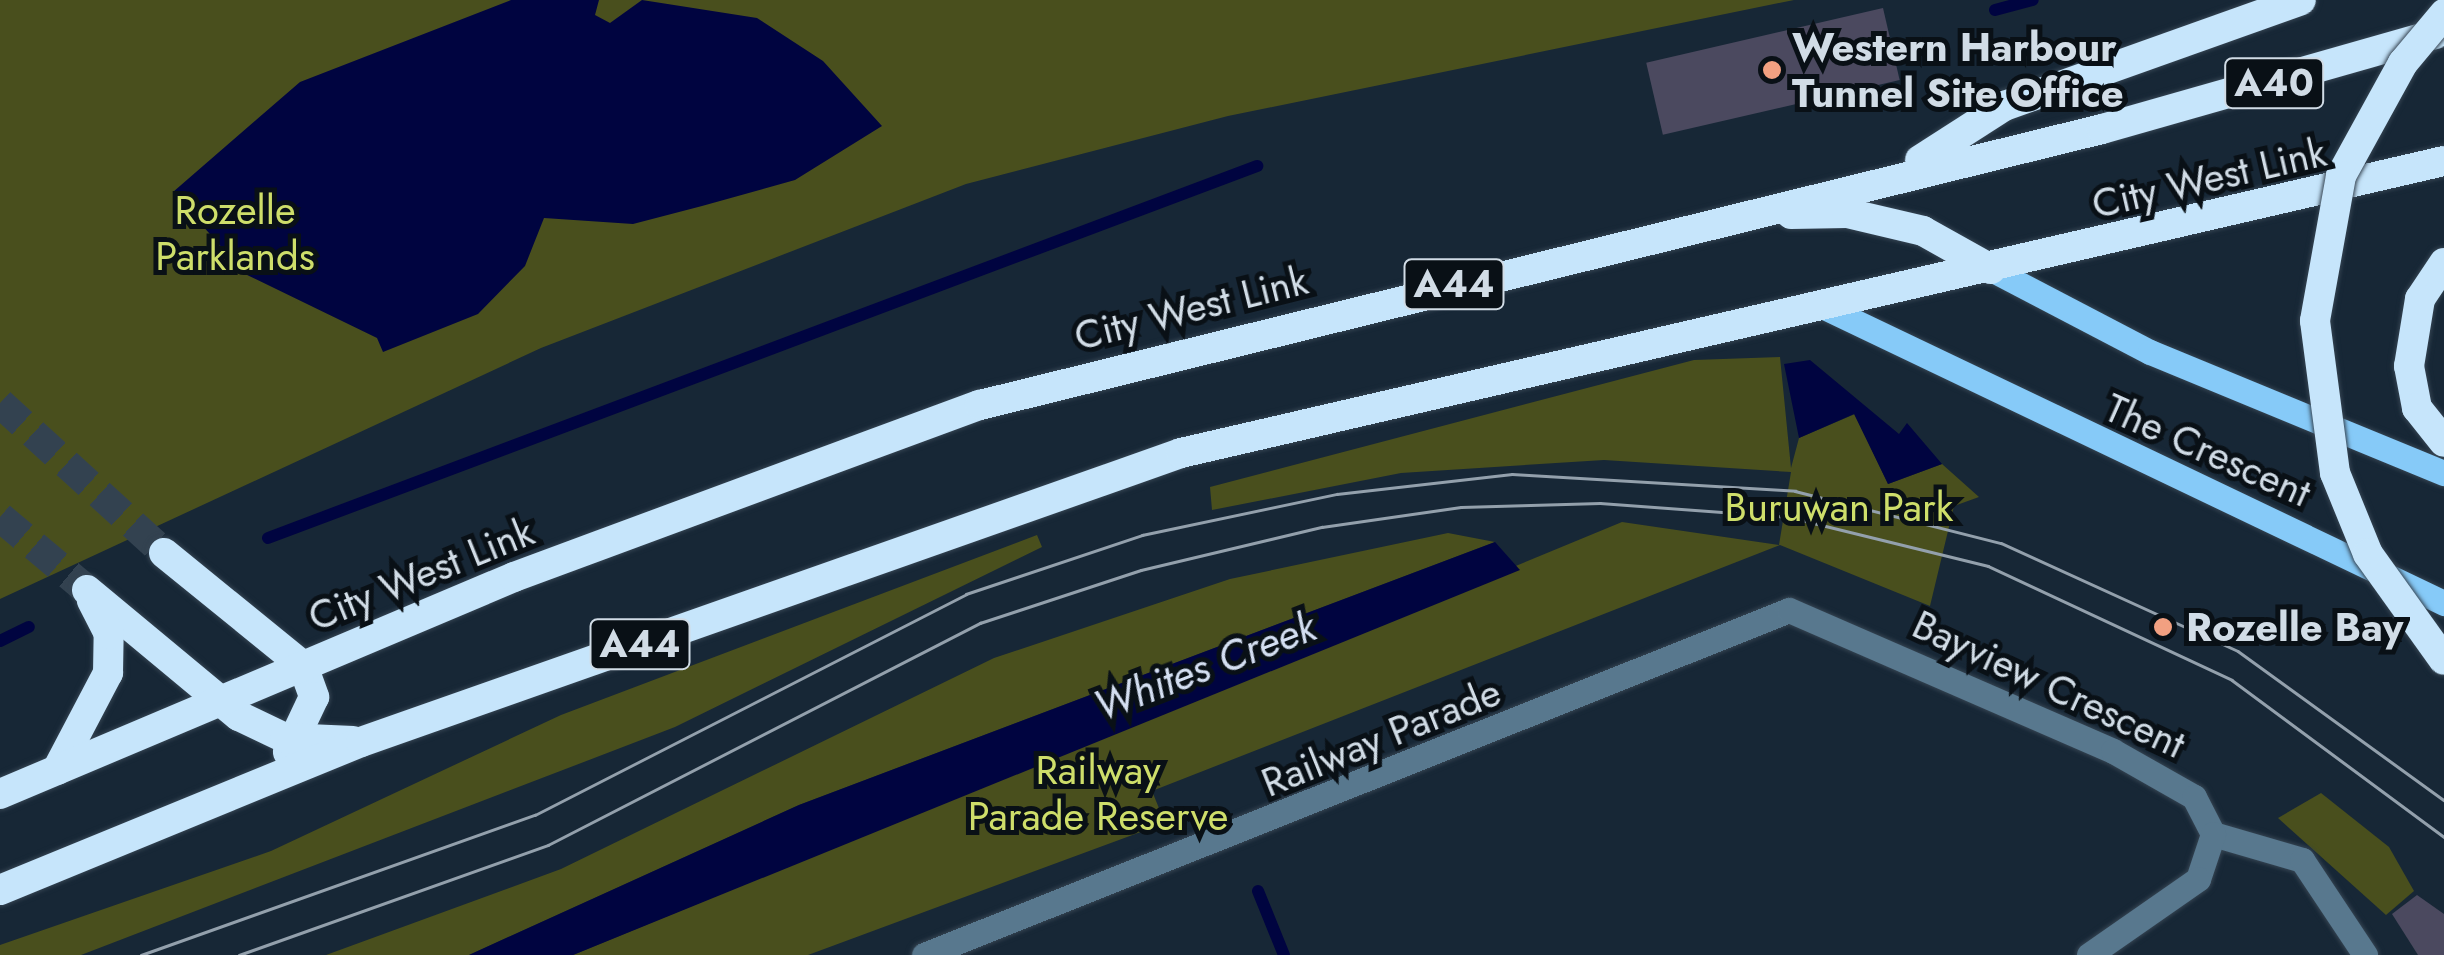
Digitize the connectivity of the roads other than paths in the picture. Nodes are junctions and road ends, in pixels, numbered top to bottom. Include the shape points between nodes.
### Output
1 (2301, 0) edge
2 (2444, 14) edge
3 (2444, 32) edge
4 (2444, 161) edge
5 (1897, 175) junction
6 (1737, 216) junction
7 (2444, 263) edge
8 (1992, 268) junction
9 (1820, 305) junction
10 (2444, 442) edge
11 (2444, 472) edge
12 (164, 552) tunnel mouth
13 (2444, 603) edge
14 (1806, 614) joint
15 (2444, 660) edge
16 (303, 666) junction
17 (218, 702) junction
18 (298, 738) junction
19 (361, 742) junction
20 (57, 770) junction
21 (269, 779) junction
22 (0, 794) edge
23 (2213, 834) junction
24 (0, 890) edge
25 (924, 955) edge
26 (2089, 955) edge
27 (2364, 955) edge

1 - 5 highway via 2004,106
2 - 15 highway, bridge via 2403,62 2341,176 2315,321 2335,473 2368,554
3 - 5 highway, City West Link / A40 via 2213,100
4 - 8 highway, City West Link / A44
5 - 6 highway, City West Link / A44
6 - 8 highway via 1847,213 1922,231
6 - 16 highway, City West Link / A44 via 980,404 820,459
7 - 10 highway via 2420,299 2409,366 2417,408
8 - 9 highway, City West Link / A44
8 - 11 main road, The Crescent via 2024,293
9 - 13 main road, The Crescent
9 - 19 highway, City West Link / A44 via 1181,453
12 - 16 highway
14 - 23 street, Bayview Crescent via 2179,784
14 - 25 street, Railway Parade via 1752,619 1611,686
16 - 17 highway, City West Link / A44
16 - 18 highway via 314,698
17 - 18 highway
17 - 20 highway, City West Link / A44
17 - 20 highway via 87,590 108,634 108,673
18 - 19 highway
18 - 21 highway
19 - 21 highway, City West Link / A44
20 - 22 highway, City West Link / A44
21 - 24 highway, City West Link / A44
23 - 26 street via 2184,893
23 - 27 street via 2302,860

